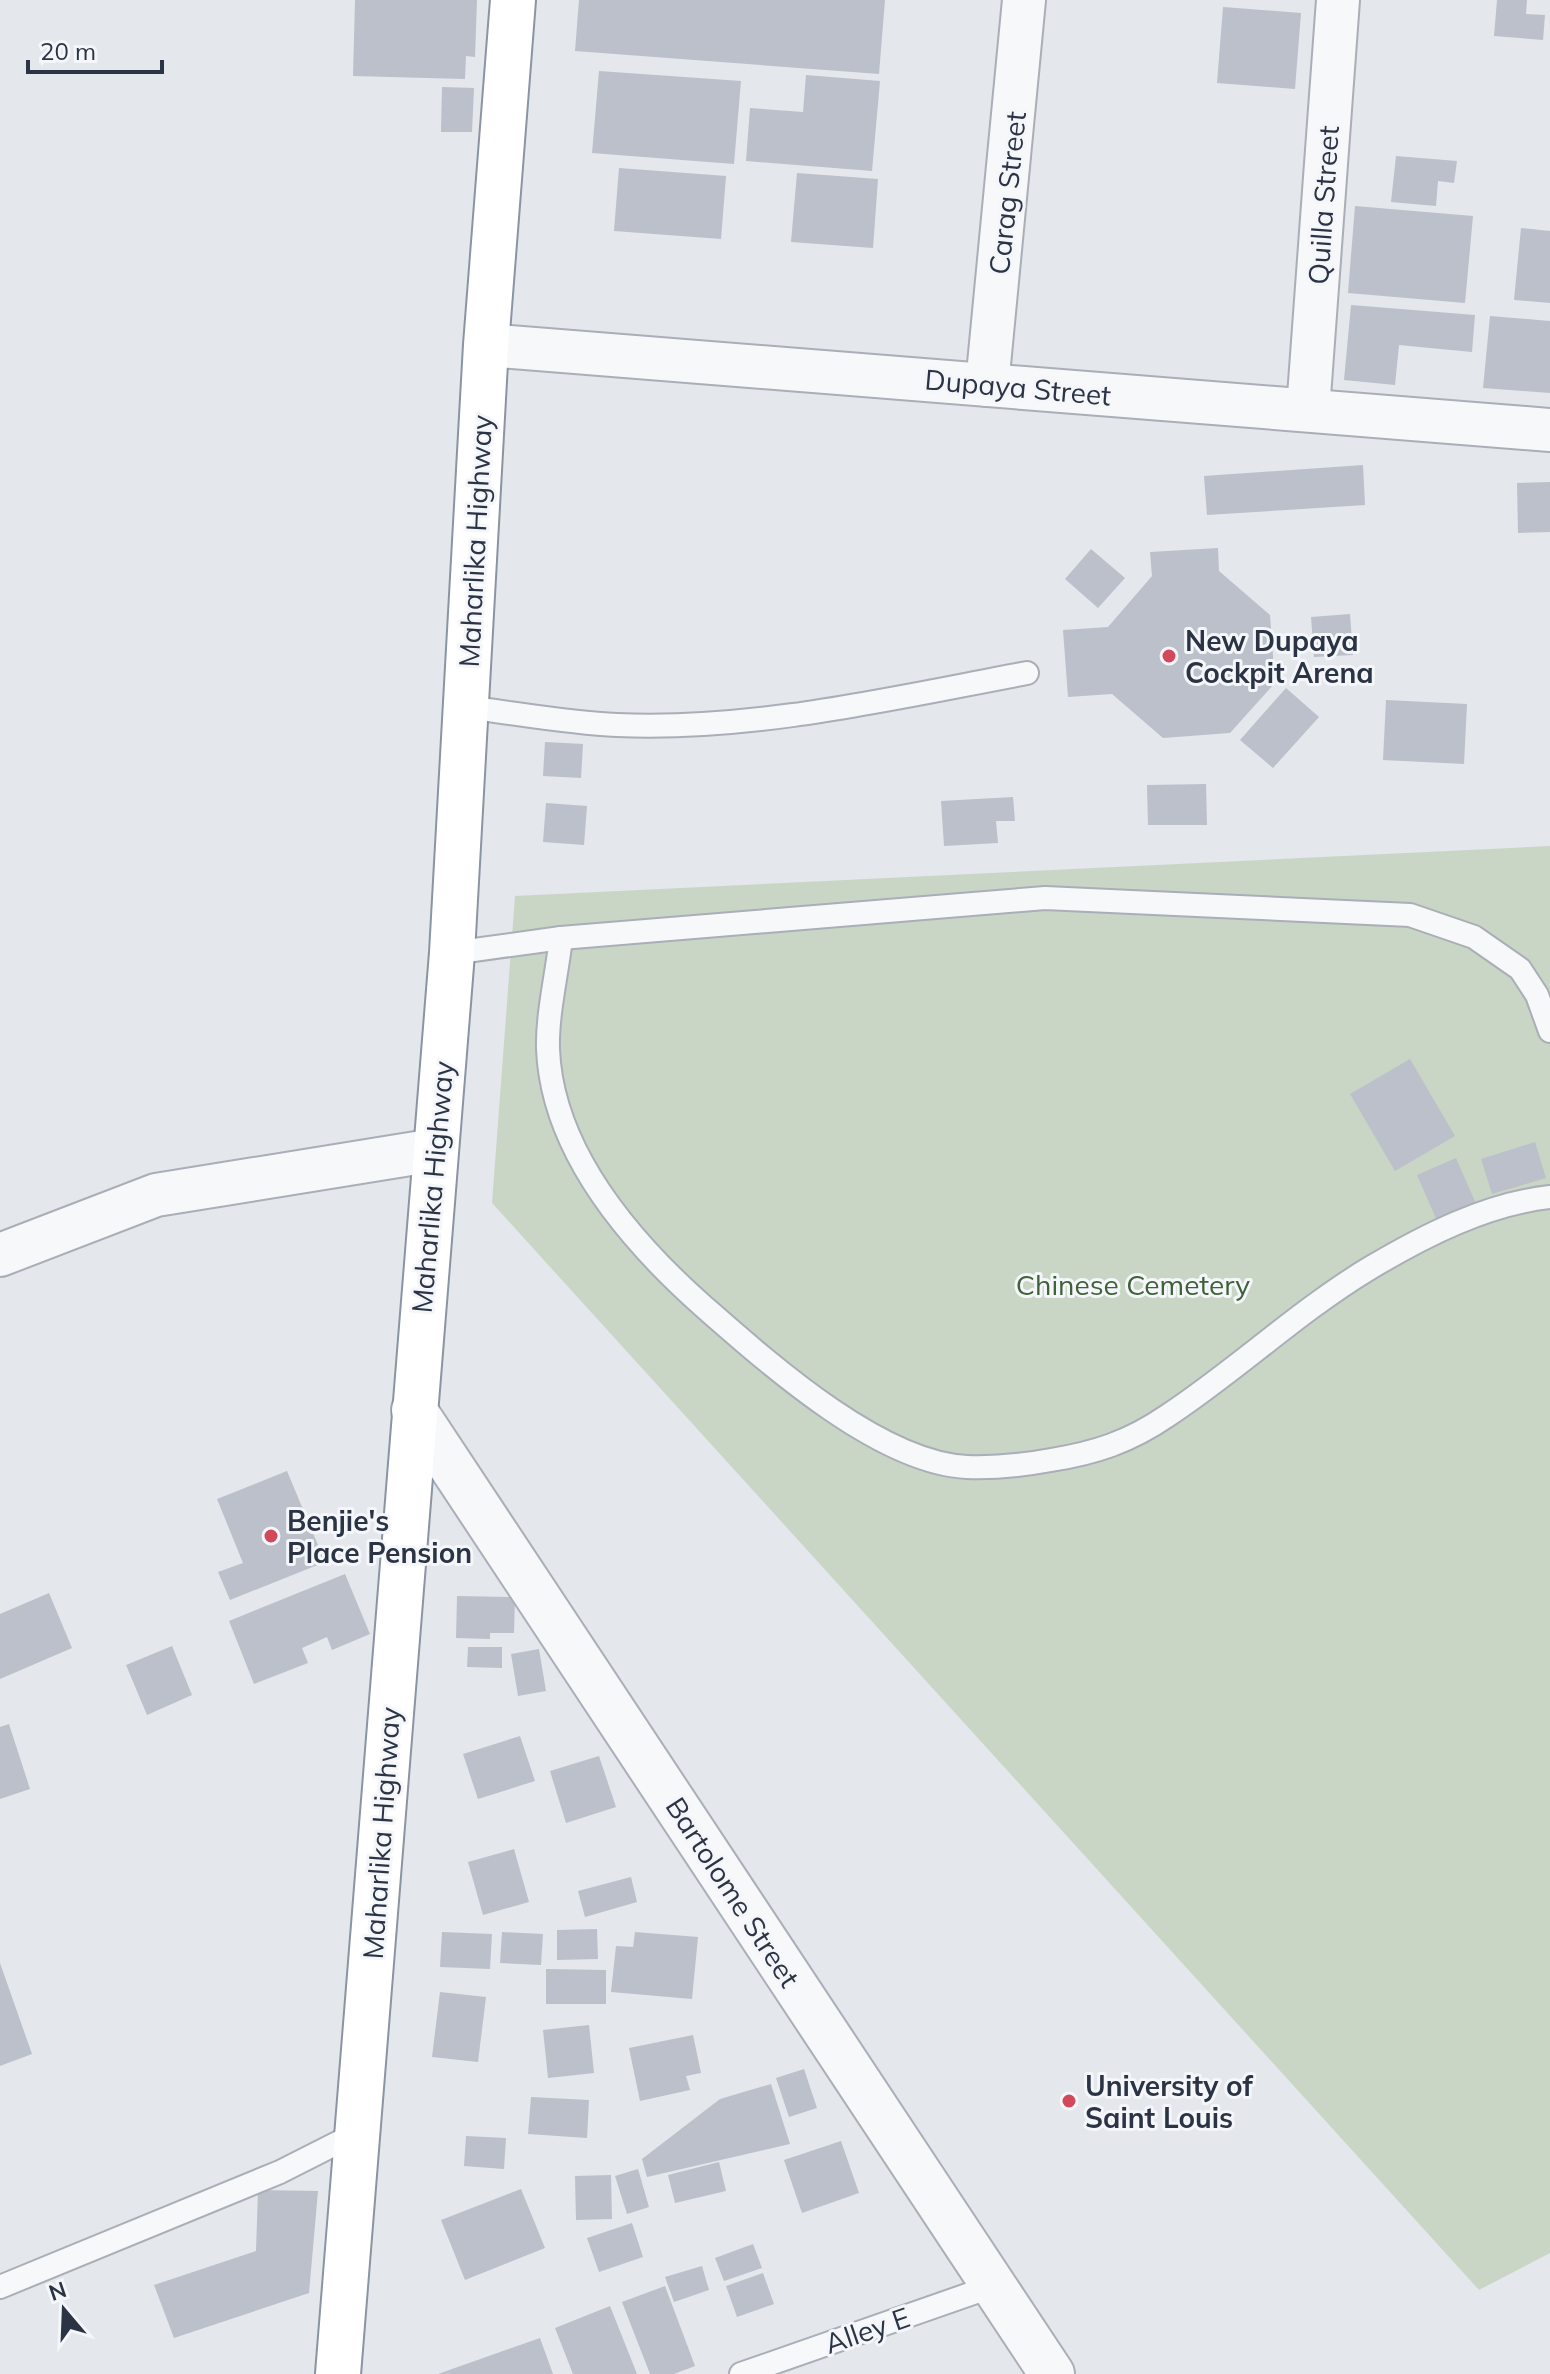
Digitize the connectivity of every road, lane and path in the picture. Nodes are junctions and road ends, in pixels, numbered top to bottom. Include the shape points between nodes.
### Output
1 (513, 0) edge
2 (1024, 0) edge
3 (1338, 0) edge
4 (486, 345) junction
5 (987, 385) junction
6 (1308, 410) junction
7 (1550, 430) edge
8 (1027, 673) dead end
9 (465, 707) junction
10 (561, 938) junction
11 (452, 953) junction
12 (1550, 1031) edge
13 (435, 1150) junction
14 (1550, 1197) edge
15 (0, 1255) edge
16 (414, 1410) junction
17 (357, 2133) junction
18 (993, 2286) junction
19 (0, 2287) edge
20 (338, 2374) edge
21 (741, 2374) edge
22 (1052, 2374) edge

1 - 4 highway, Maharlika Highway
2 - 5 street, Carag Street
3 - 6 street, Quilla Street
4 - 5 street, Dupaya Street
4 - 9 highway, Maharlika Highway
5 - 6 street, Dupaya Street
6 - 7 street, Dupaya Street
8 - 9 lane via 855,705 731,721 616,725
9 - 11 highway, Maharlika Highway
10 - 11 lane
10 - 12 lane via 1045,898 1410,915 1474,937 1520,969
10 - 14 lane via 548,1049 557,1100 575,1151 628,1229 685,1290 746,1343 831,1410 911,1453 965,1467 1035,1463 1103,1451 1166,1417 1327,1294 1411,1244 1499,1207
11 - 13 highway, Maharlika Highway
13 - 15 street via 156,1195
13 - 16 highway, Maharlika Highway
16 - 17 highway, Maharlika Highway
16 - 18 street, Bartolome Street
17 - 19 lane via 280,2172
17 - 20 highway, Maharlika Highway
18 - 21 lane, Alley E
18 - 22 street, Bartolome Street

